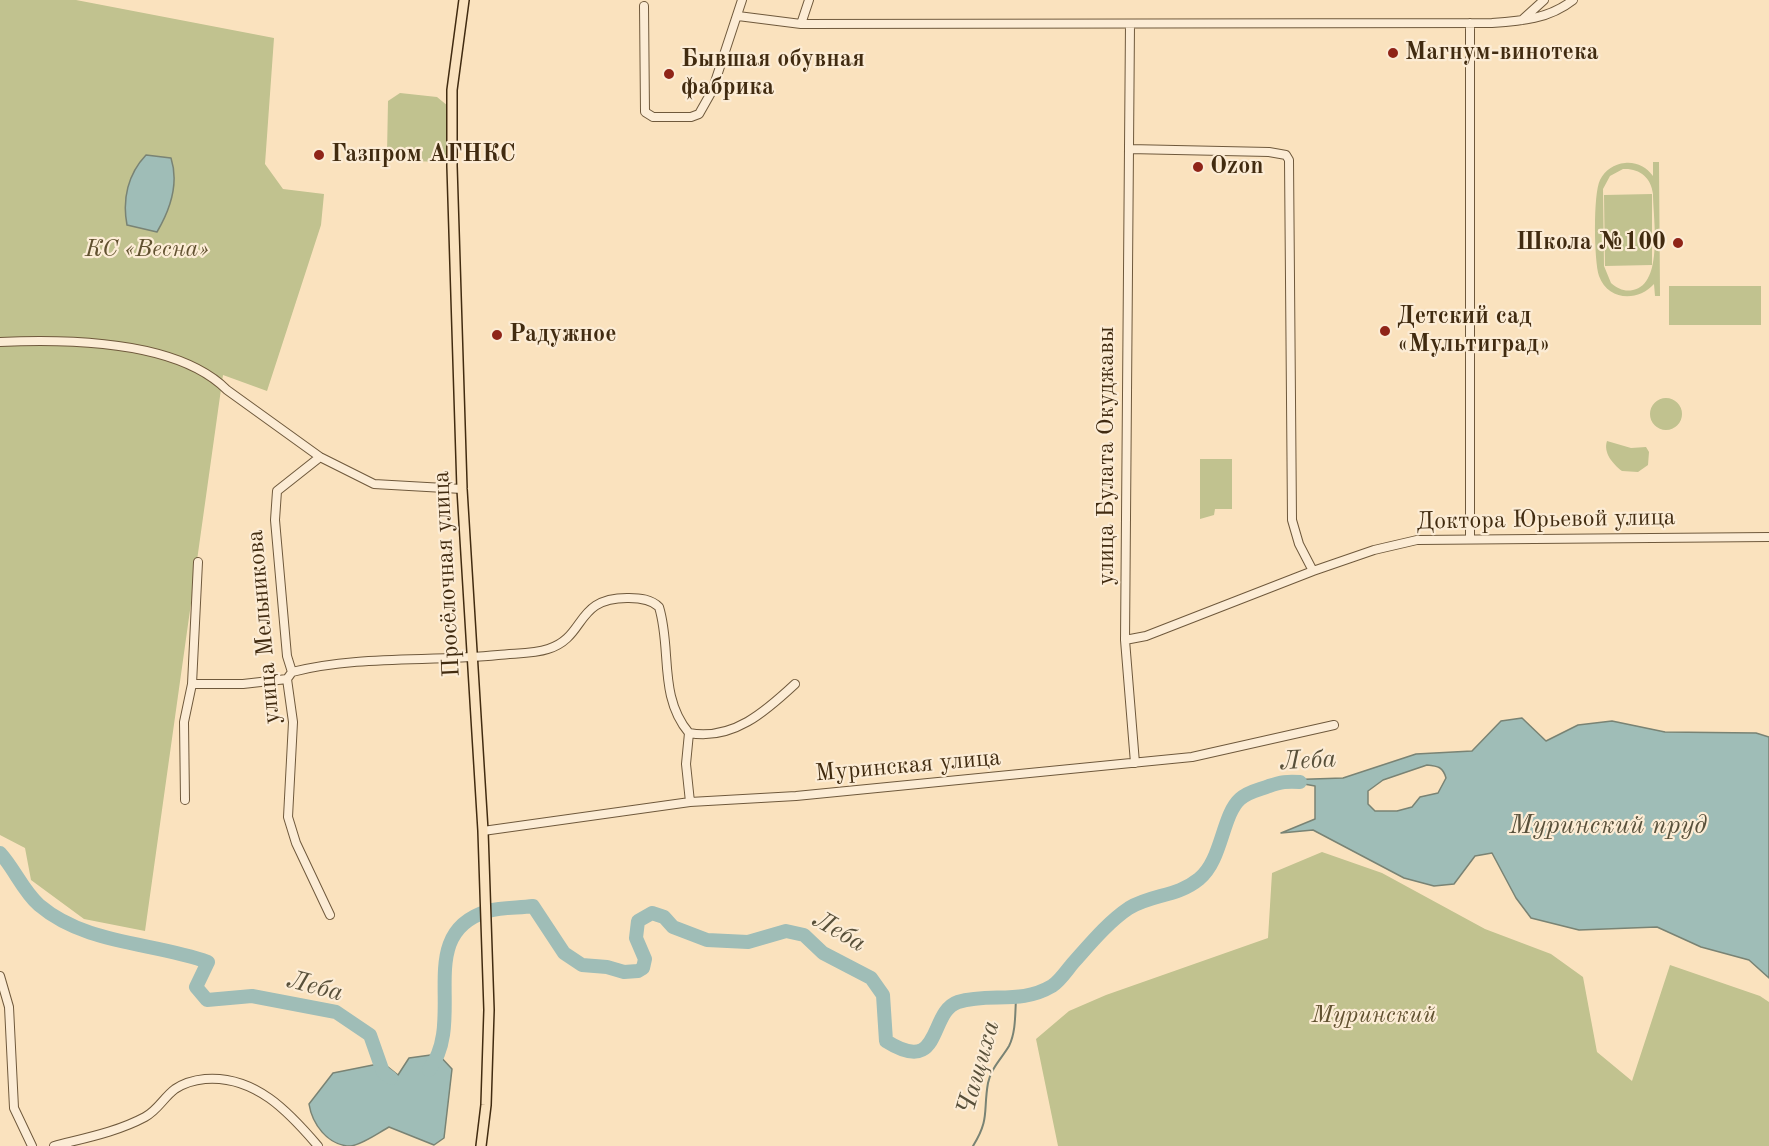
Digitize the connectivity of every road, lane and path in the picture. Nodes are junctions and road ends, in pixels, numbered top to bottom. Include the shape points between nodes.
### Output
1 (464, 0) edge
2 (742, 0) edge
3 (808, 0) edge
4 (1556, 0) edge
5 (1573, 0) edge
6 (1544, 1) edge
7 (644, 6) dead end
8 (1556, 12) junction
9 (1546, 15) junction
10 (738, 16) junction
11 (1521, 21) junction
12 (1470, 23) junction
13 (801, 24) junction
14 (1130, 24) junction
15 (1129, 149) junction
16 (0, 342) edge
17 (320, 457) junction
18 (462, 489) junction
19 (1769, 537) edge
20 (1470, 538) junction
21 (198, 562) dead end
22 (1313, 571) junction
23 (1125, 640) junction
24 (471, 658) junction
25 (289, 676) junction
26 (192, 684) junction
27 (795, 684) dead end
28 (1334, 725) dead end
29 (689, 733) junction
30 (1136, 763) junction
31 (185, 800) dead end
32 (690, 802) junction
33 (483, 831) junction
34 (330, 915) dead end
35 (0, 976) edge
36 (32, 1146) edge
37 (54, 1146) edge
38 (318, 1146) edge
39 (480, 1146) edge

1 - 18 main road, Просёлочная улица via 452,90
2 - 10 street
3 - 13 street
4 - 8 street
5 - 8 street
6 - 9 street
6 - 11 street
7 - 10 street via 645,109 653,117 699,114 712,91
8 - 9 street
9 - 11 street
10 - 13 street
11 - 12 street
12 - 14 street
12 - 20 street
13 - 14 street
14 - 15 street, улица Булата Окуджавы
15 - 22 street via 1269,152 1286,155 1289,160 1292,520
15 - 23 street, улица Булата Окуджавы
16 - 17 street via 56,339 101,343 195,368 215,378
17 - 18 street via 374,484
17 - 25 street, улица Мельникова via 277,491 276,532
18 - 24 main road, Просёлочная улица
19 - 20 street, Доктора Юрьевой улица
20 - 22 street, Доктора Юрьевой улица via 1399,543
21 - 26 street
22 - 23 street, Доктора Юрьевой улица via 1146,636
23 - 30 street, улица Булата Окуджавы
24 - 25 street via 351,663
24 - 29 street via 549,649 564,641 596,603 613,598 653,601 661,613 666,683
24 - 33 main road, Просёлочная улица
25 - 26 street via 243,684
25 - 34 street, улица Мельникова via 293,723 288,816 296,843
26 - 31 street via 184,722
27 - 29 street via 738,729
28 - 30 street, Муринская улица via 1192,757
29 - 32 street via 685,750
30 - 32 street, Муринская улица via 796,796
32 - 33 street, Муринская улица
33 - 39 main road, Просёлочная улица via 489,1010 486,1105
35 - 36 street via 9,1007 14,1108
37 - 38 street via 130,1124 157,1108 175,1089 196,1080 216,1078 248,1085 277,1103

